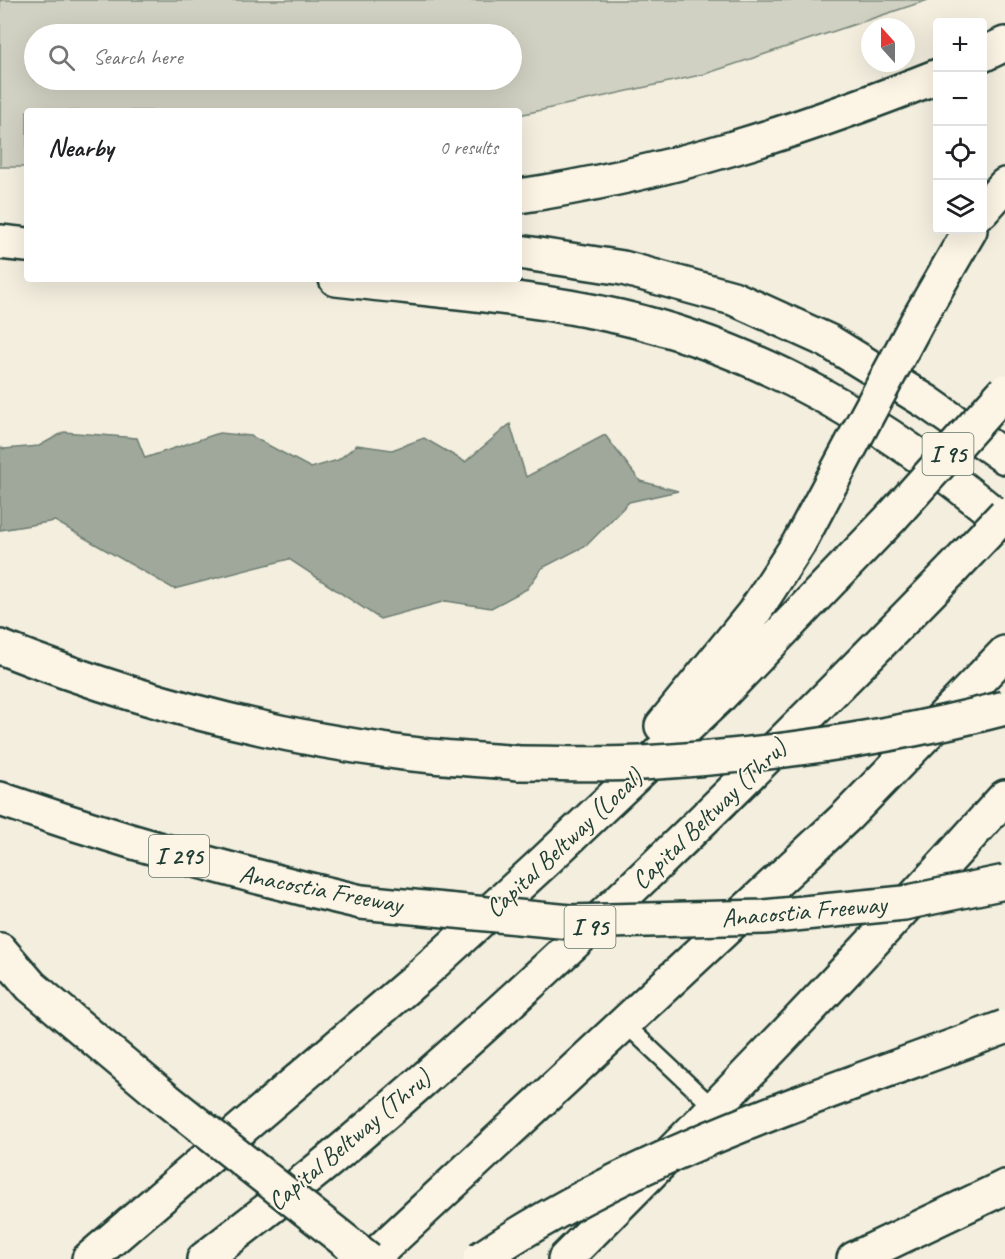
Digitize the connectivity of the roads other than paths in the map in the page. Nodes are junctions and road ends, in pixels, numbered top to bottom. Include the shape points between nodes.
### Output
1 (1005, 44) edge
2 (987, 53) edge
3 (933, 78) edge
4 (1005, 185) edge
5 (522, 196) edge
6 (987, 205) edge
7 (0, 226) edge
8 (24, 226) edge
9 (968, 234) edge
10 (0, 242) edge
11 (24, 245) edge
12 (522, 252) edge
13 (363, 282) edge
14 (1005, 390) edge
15 (1005, 457) edge
16 (1005, 514) edge
17 (1005, 523) edge
18 (0, 647) edge
19 (1005, 653) edge
20 (1005, 708) edge
21 (1005, 797) edge
22 (0, 799) edge
23 (545, 861) junction
24 (1005, 867) edge
25 (1005, 882) edge
26 (904, 903) junction
27 (0, 950) edge
28 (0, 968) edge
29 (31, 986) junction
30 (624, 1023) junction
31 (1005, 1027) edge
32 (715, 1109) junction
33 (1005, 1187) edge
34 (90, 1258) edge
35 (204, 1259) edge
36 (370, 1259) edge
37 (480, 1259) edge
38 (565, 1259) edge
39 (854, 1259) edge

1 - 2 highway
3 - 5 highway via 837,116 711,156 572,189
4 - 6 highway
7 - 8 highway
9 - 23 highway, bridge via 799,543 747,622
10 - 11 highway
12 - 15 highway via 623,268 733,298 828,341 927,402
13 - 17 highway via 516,299 620,317 727,350 811,388 900,441
14 - 23 highway, Capital Beltway (Local) / I 95, bridge via 891,517 720,696
16 - 35 highway, Capital Beltway (Thru) / I 95, bridge via 778,749 555,961 348,1145
18 - 20 highway, bridge via 184,708 290,733 397,752 519,763 640,763 760,754 870,738
19 - 30 highway via 847,816
21 - 32 highway
22 - 26 highway, Anacostia Freeway / I 295, bridge via 193,861 361,902 570,922 764,917
23 - 34 highway, Capital Beltway (Local) / I 95 via 404,990
24 - 26 highway, bridge
25 - 26 highway, bridge
27 - 29 highway
28 - 29 highway
29 - 36 highway, bridge via 167,1100
30 - 32 lane
30 - 36 highway
31 - 37 highway, bridge via 695,1143 586,1196
32 - 38 highway
33 - 39 highway

